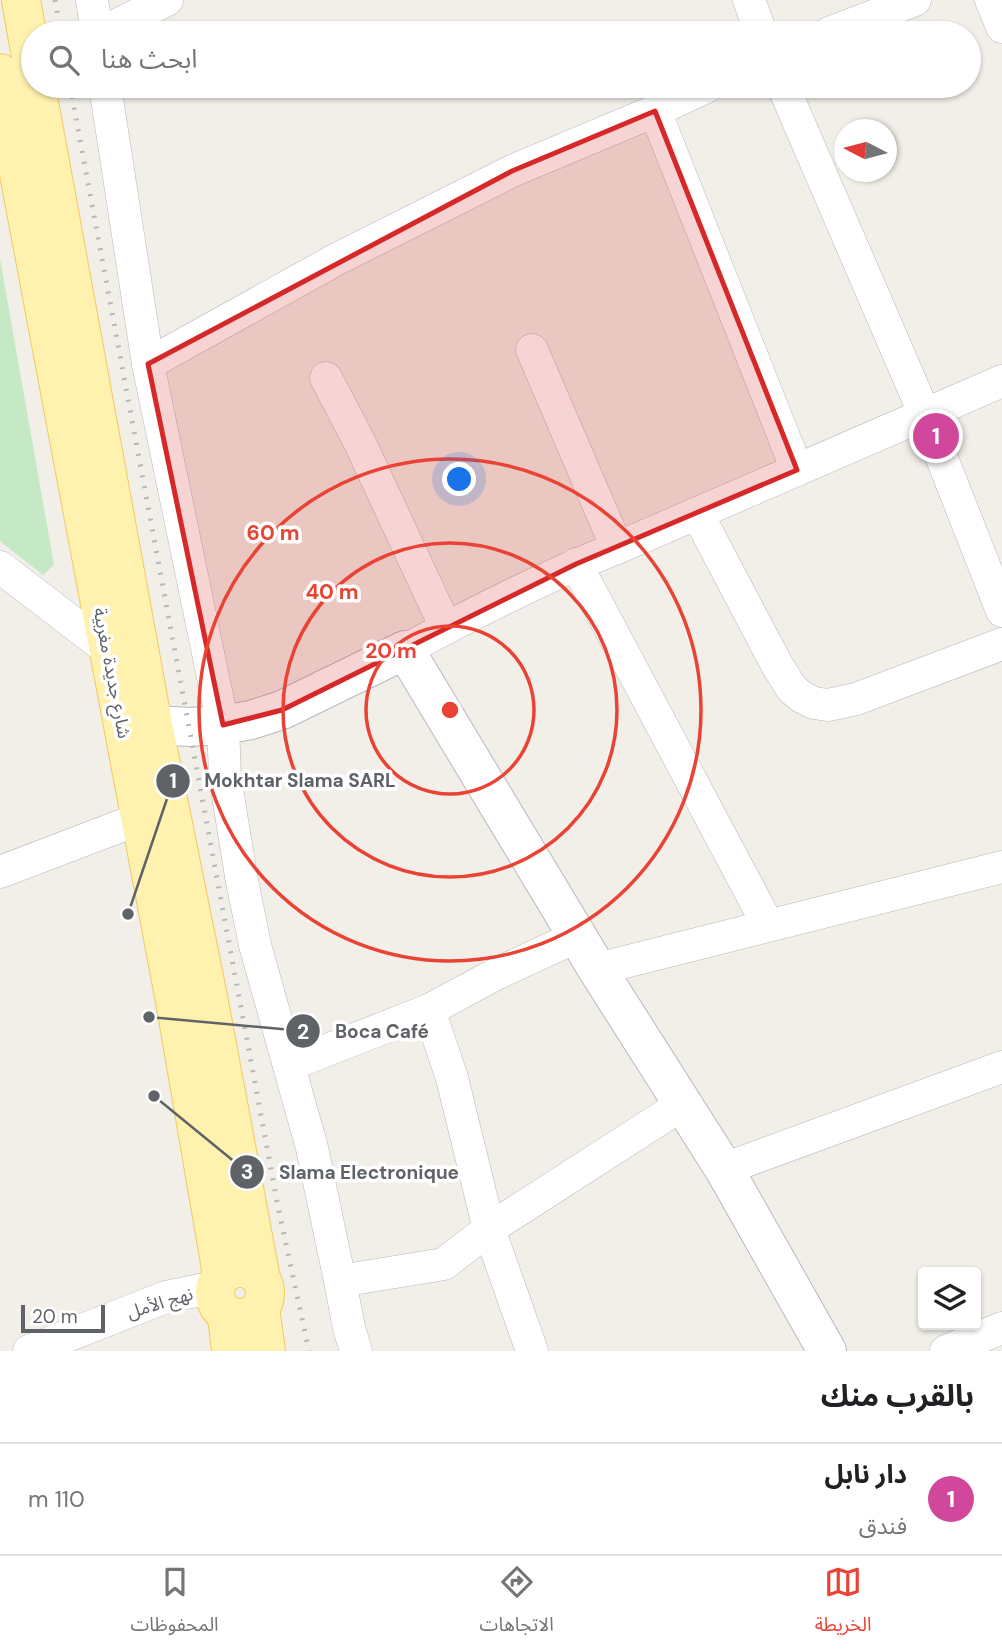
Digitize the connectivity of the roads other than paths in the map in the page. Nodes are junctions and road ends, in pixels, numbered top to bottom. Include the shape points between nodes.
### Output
1 (21, 0) edge
2 (92, 0) edge
3 (167, 0) edge
4 (749, 0) edge
5 (915, 0) edge
6 (991, 0) edge
7 (96, 21) edge
8 (124, 21) edge
9 (757, 21) edge
10 (860, 21) edge
11 (1002, 27) edge
12 (17, 74) edge
13 (21, 93) edge
14 (22, 98) edge
15 (107, 98) edge
16 (683, 98) edge
17 (788, 98) edge
18 (655, 111) junction
19 (532, 350) dead end
20 (148, 363) junction
21 (326, 378) dead end
22 (1002, 381) edge
23 (925, 415) junction
24 (797, 470) junction
25 (697, 513) junction
26 (617, 548) junction
27 (576, 564) junction
28 (1, 569) edge
29 (1002, 611) edge
30 (446, 628) junction
31 (1002, 644) edge
32 (107, 649) junction
33 (405, 650) junction
34 (153, 725) junction
35 (223, 725) junction
36 (139, 819) junction
37 (1002, 867) edge
38 (0, 872) edge
39 (768, 925) junction
40 (578, 936) junction
41 (597, 969) junction
42 (429, 1010) junction
43 (289, 1065) junction
44 (1002, 1068) edge
45 (683, 1104) junction
46 (724, 1169) junction
47 (489, 1229) junction
48 (340, 1281) junction
49 (236, 1303) edge
50 (1002, 1328) edge
51 (29, 1351) edge
52 (267, 1351) edge
53 (356, 1351) edge
54 (532, 1351) edge
55 (827, 1351) edge
56 (946, 1351) edge

1 - 12 main road, شارع جديدة مغربية
2 - 7 street
3 - 8 street
4 - 9 street
5 - 10 street
6 - 11 street
12 - 13 main road, شارع جديدة مغربية
12 - 32 main road, شارع جديدة مغربية
14 - 34 main road, شارع جديدة مغربية
15 - 20 street
16 - 18 street
17 - 23 street
18 - 20 street via 512,171 337,259
18 - 24 street
19 - 26 street
20 - 35 street
21 - 30 street
22 - 23 street
23 - 24 street
23 - 29 street
24 - 25 street
25 - 26 street
25 - 31 street via 777,665 792,689 814,703 856,699
26 - 27 street
27 - 30 street
27 - 39 street
28 - 32 street
30 - 33 street
32 - 36 main road, شارع جديدة مغربية
33 - 35 main road via 282,710
33 - 40 main road
34 - 35 main road
34 - 49 main road, شارع جديدة مغربية via 208,997
35 - 43 street via 225,777 240,876
36 - 38 street
36 - 49 main road, شارع جديدة مغربية
37 - 39 street
39 - 41 street
40 - 41 main road
40 - 42 street
41 - 45 main road
42 - 43 street
42 - 47 street via 453,1079
43 - 48 street
44 - 46 street
45 - 46 main road
45 - 47 street
46 - 55 main road
47 - 48 street via 444,1264
47 - 54 street
48 - 53 street
49 - 51 street, نهج الأمل via 166,1297
49 - 52 main road
50 - 56 street

